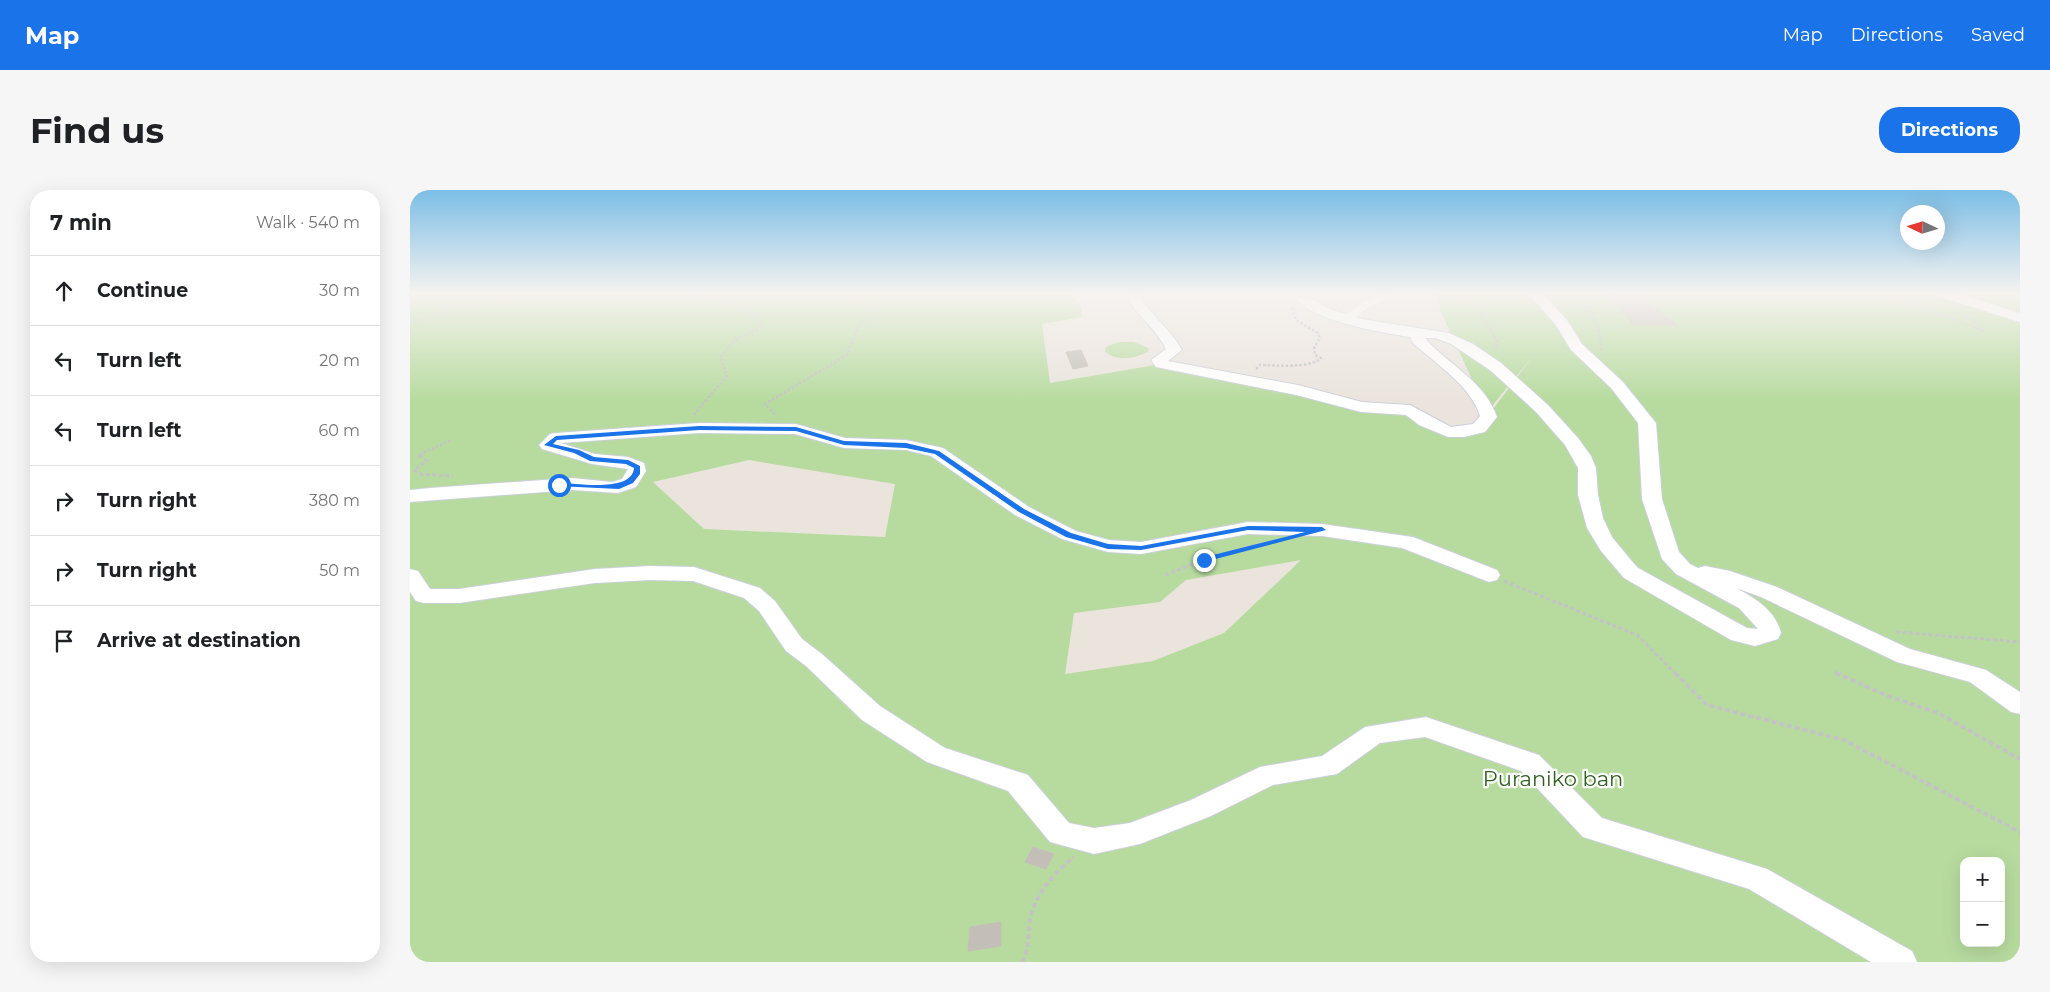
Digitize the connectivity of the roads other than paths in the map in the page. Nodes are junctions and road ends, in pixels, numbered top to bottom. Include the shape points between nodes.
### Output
1 (1159, 329) edge
2 (1393, 329) edge
3 (1565, 329) edge
4 (1417, 334) junction
5 (410, 496) edge
6 (1683, 569) junction
7 (1489, 574) road end
8 (410, 576) edge
9 (2020, 705) edge
10 (1901, 962) edge

1 - 4 street via 1174,350 1159,360 1161,364 1246,379 1361,407 1410,410 1448,432 1479,428 1489,417 1484,402 1418,340
2 - 4 street
3 - 6 street via 1576,348 1632,400 1647,423 1646,445 1654,507 1669,554
4 - 6 street via 1437,333 1486,359 1520,387 1564,433 1587,468 1592,520 1618,560 1630,572 1739,634 1762,638 1770,633 1768,624 1747,603
5 - 7 street via 575,484 619,487 631,482 637,474 638,467 628,462 592,459 548,445 556,438 699,428 796,429 844,443 906,446 937,452 1022,511 1069,535 1108,546 1141,548 1248,528 1322,530 1406,542
6 - 9 street via 1730,578 1769,592 1905,656 1978,676
8 - 10 street via 424,596 459,596 595,576 650,573 694,574 752,593 767,606 794,645 871,713 936,755 1018,783 1060,833 1094,841 1130,834 1201,808 1269,775 1328,766 1374,734 1426,726 1530,763 1593,828 1757,878

